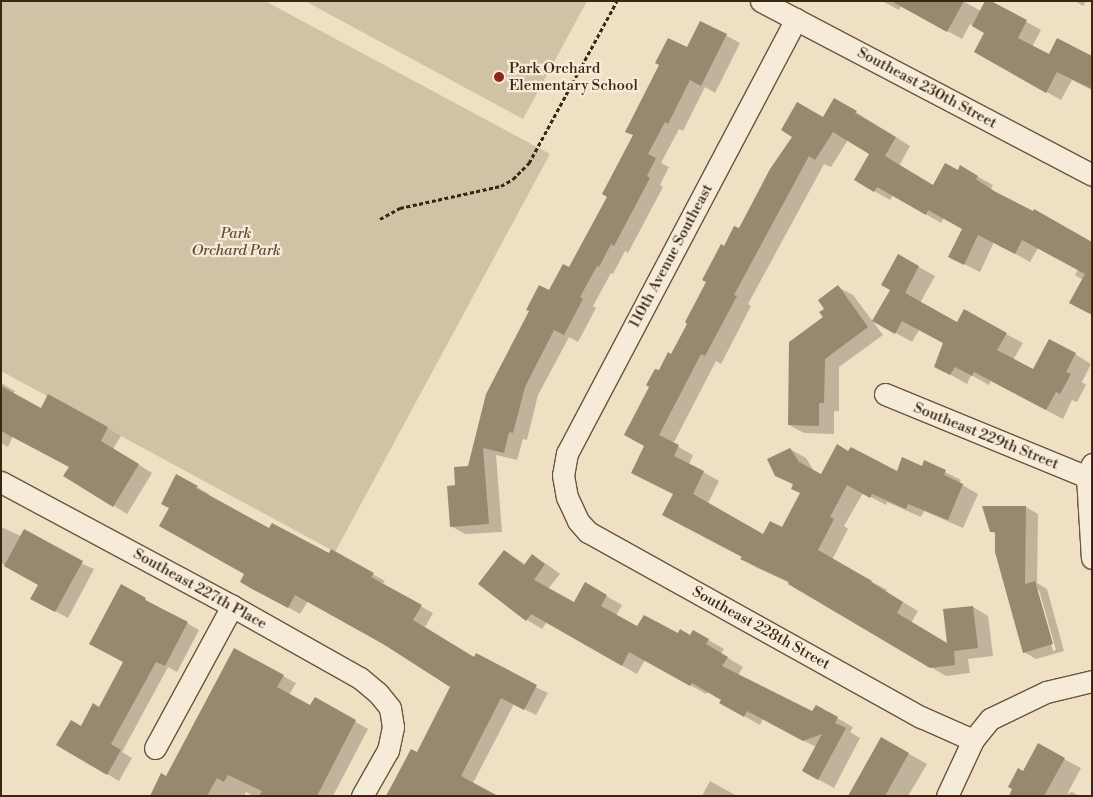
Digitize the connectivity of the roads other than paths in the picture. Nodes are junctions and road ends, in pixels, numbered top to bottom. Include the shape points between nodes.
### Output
1 (761, 1) edge
2 (796, 19) junction
3 (1092, 175) edge
4 (884, 394) dead end
5 (1089, 470) edge
6 (1, 482) edge
7 (567, 497) joint
8 (1092, 558) edge
9 (232, 606) junction
10 (1092, 681) edge
11 (973, 740) junction
12 (155, 748) dead end
13 (362, 796) edge
14 (947, 796) edge

1 - 2 street, Southeast 230th Street
2 - 3 street, Southeast 230th Street
2 - 7 street, 110th Avenue Southeast via 567,452 563,475
4 - 5 street, Southeast 229th Street
5 - 8 street
6 - 9 street, Southeast 227th Place
7 - 11 street, Southeast 228th Street via 578,521 588,532 912,712
9 - 12 street
9 - 13 street, Southeast 227th Place via 360,678 390,708 393,727 388,750
10 - 11 street via 1046,692 990,719
11 - 14 street

